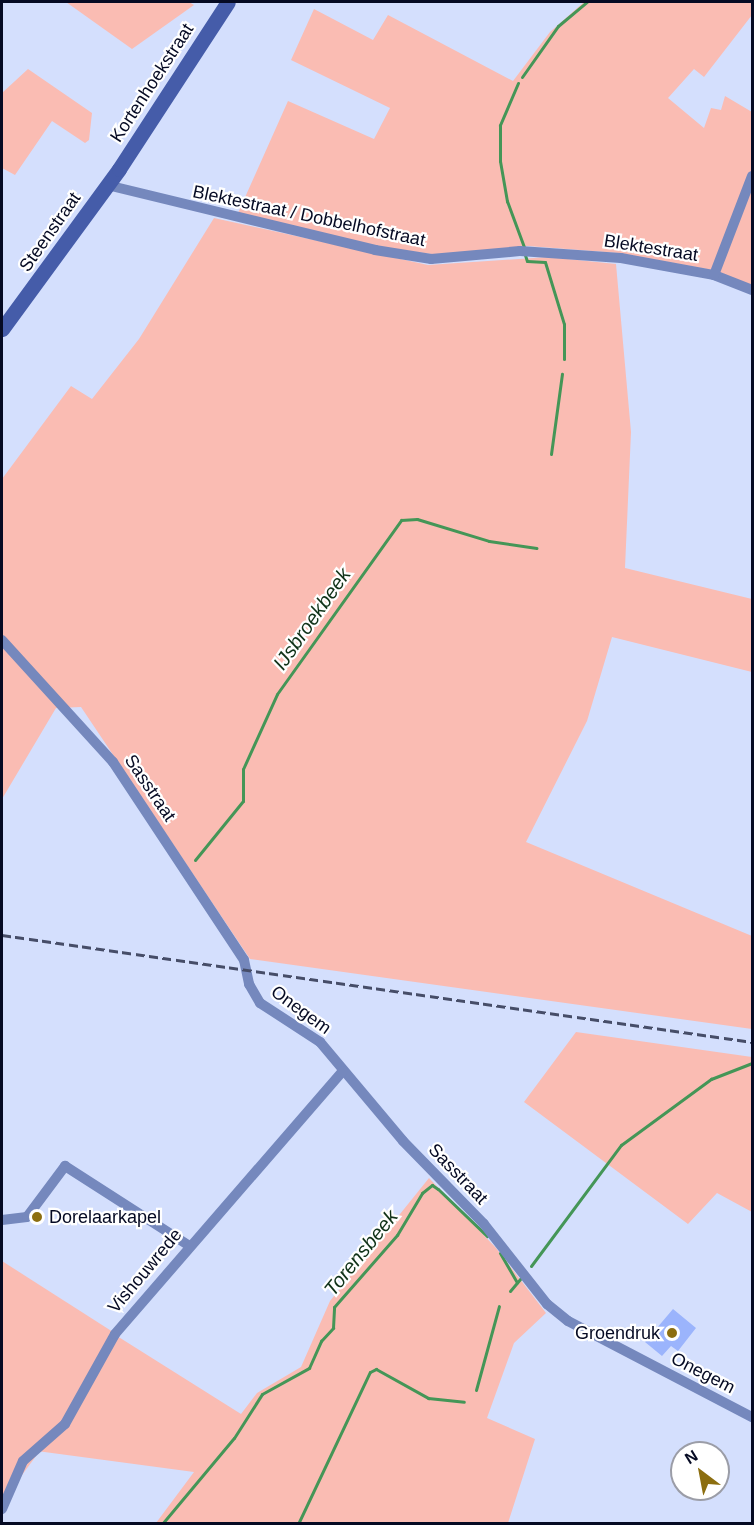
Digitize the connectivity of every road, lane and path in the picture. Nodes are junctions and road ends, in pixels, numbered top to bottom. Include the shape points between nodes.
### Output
1 (228, 2) edge
2 (753, 176) edge
3 (107, 185) junction
4 (542, 251) joint
5 (714, 274) junction
6 (753, 290) edge
7 (2, 329) edge
8 (2, 639) edge
9 (247, 972) joint
10 (343, 1071) junction
11 (2, 1220) edge
12 (188, 1245) junction
13 (524, 1274) joint
14 (753, 1417) edge
15 (2, 1509) edge

1 - 3 street, Kortenhoekstraat
2 - 5 street
3 - 4 street, Blektestraat / Dobbelhofstraat via 320,238 431,259
3 - 7 street, Steenstraat
4 - 5 street, Blektestraat via 621,258
5 - 6 street, Blektestraat
8 - 9 street, Sasstraat via 112,762 244,960
9 - 10 street, Onegem via 260,1003 320,1042
10 - 12 street, Vishouwrede
10 - 13 street, Sasstraat
11 - 12 street via 27,1217 66,1166
12 - 15 street, Vishouwrede via 115,1334 65,1424 23,1461
13 - 14 street, Onegem via 568,1321

